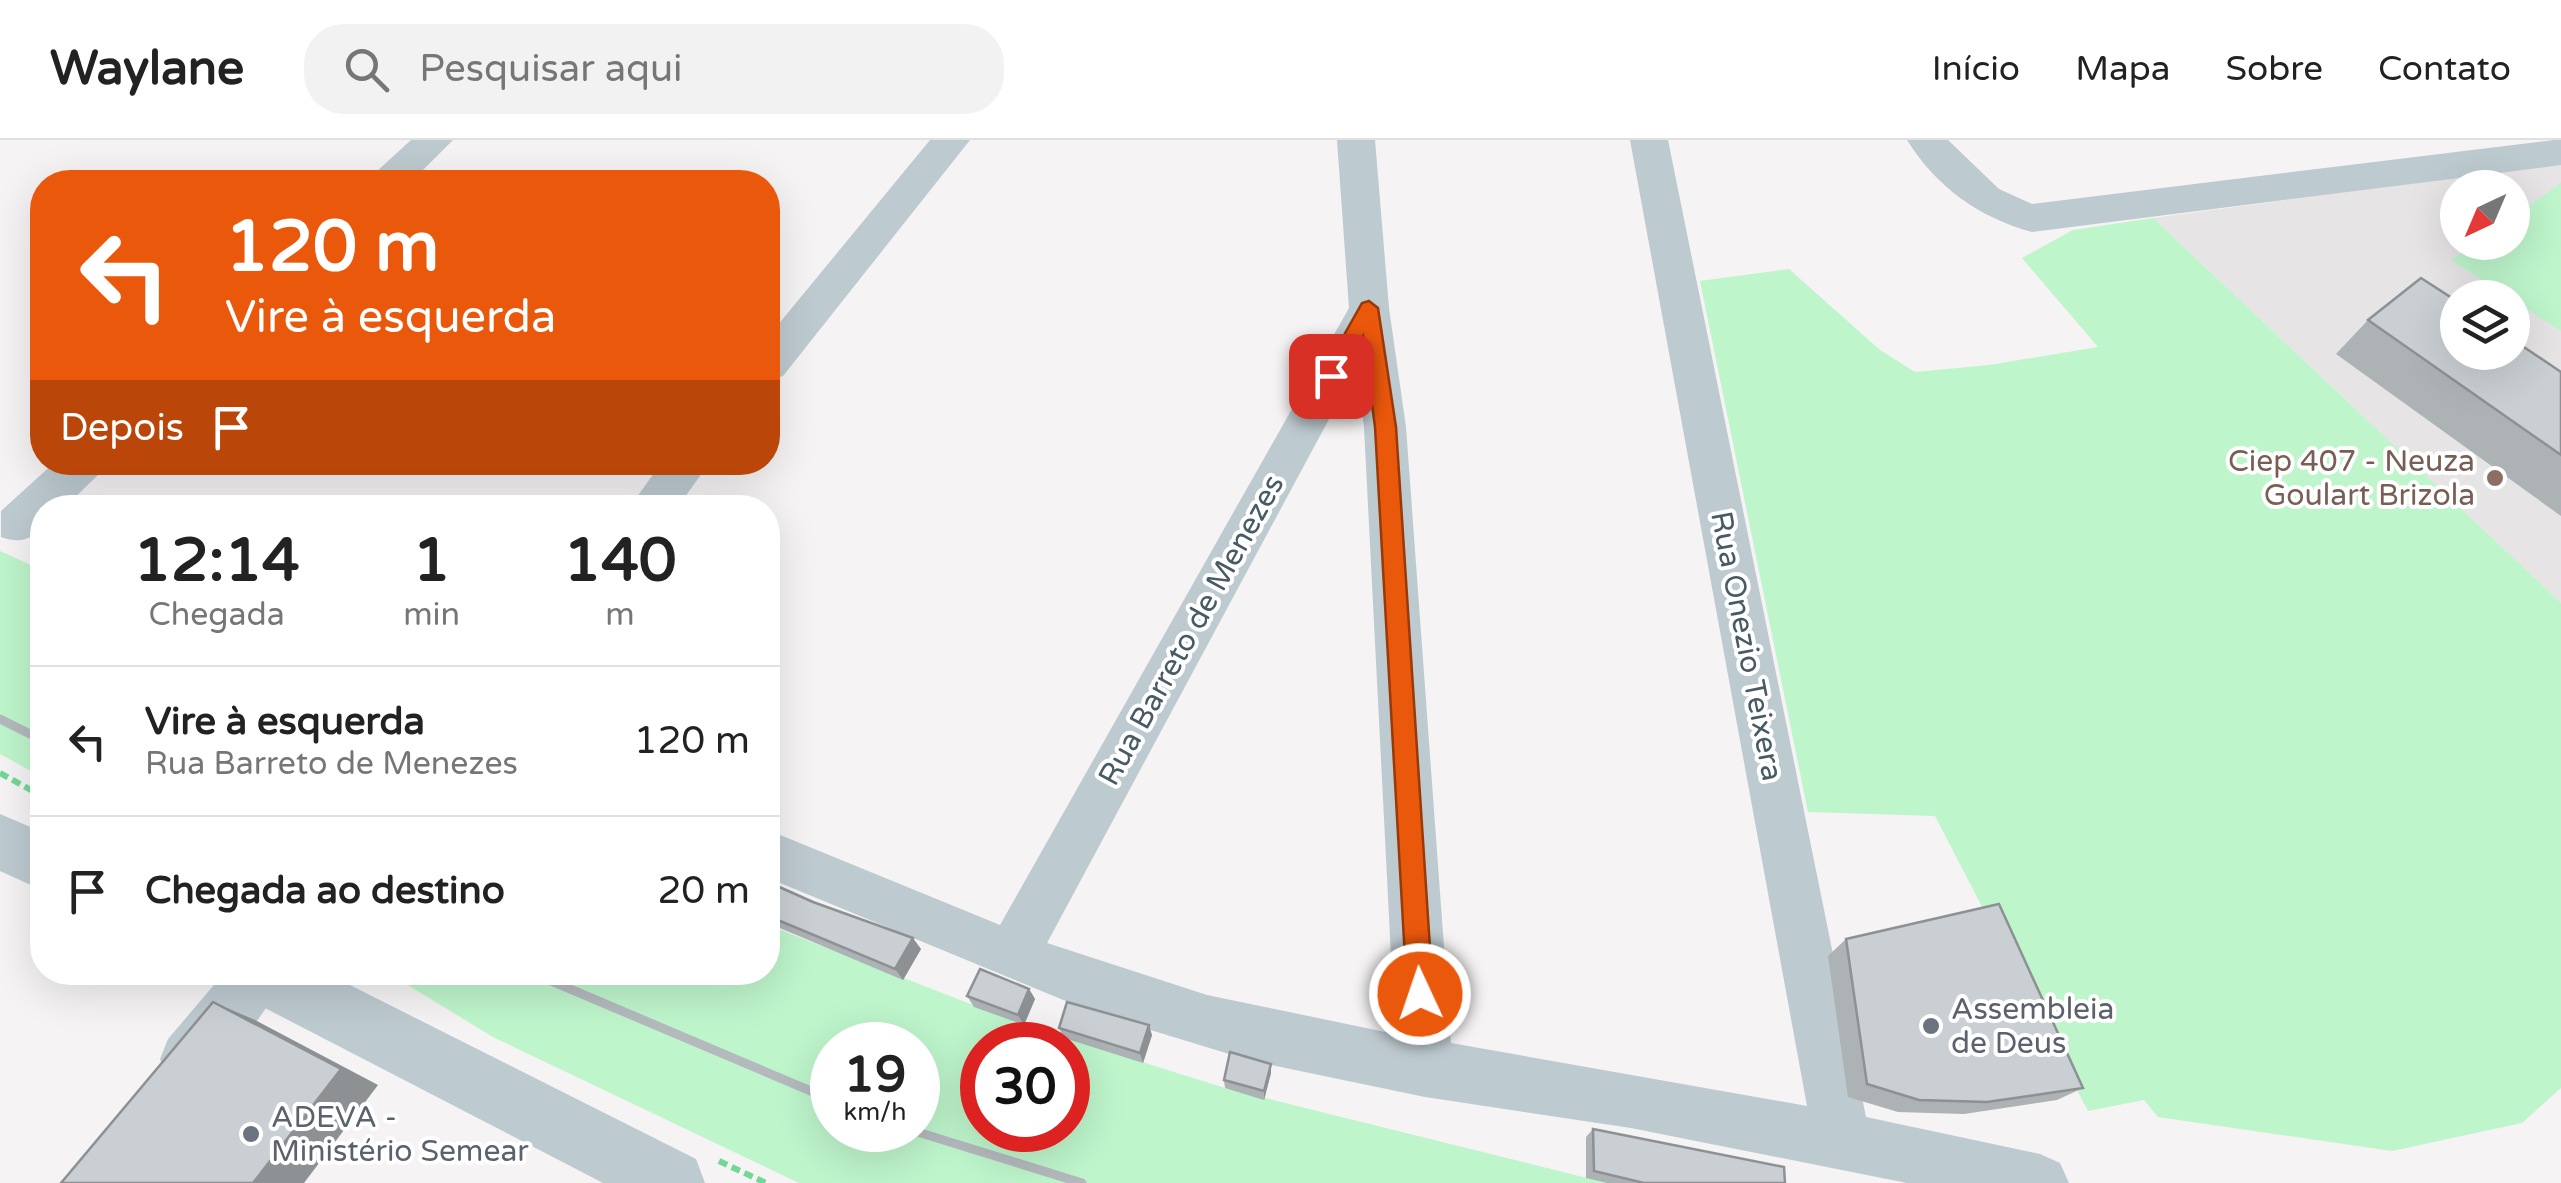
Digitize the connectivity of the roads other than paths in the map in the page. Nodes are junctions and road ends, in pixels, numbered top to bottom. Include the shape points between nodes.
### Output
1 (434, 140) edge
2 (950, 140) edge
3 (1356, 140) edge
4 (1926, 140) edge
5 (1650, 147) edge
6 (2561, 152) edge
7 (401, 170) edge
8 (1369, 308) junction
9 (780, 349) edge
10 (71, 475) edge
11 (678, 475) edge
12 (50, 495) edge
13 (661, 495) edge
14 (0, 840) edge
15 (30, 856) edge
16 (780, 859) edge
17 (1012, 953) junction
18 (248, 985) edge
19 (282, 985) edge
20 (1425, 1069) junction
21 (160, 1093) edge
22 (1842, 1139) junction
23 (672, 1183) edge
24 (2040, 1183) edge

1 - 7 street
2 - 9 street
3 - 8 street
4 - 6 street via 1986,202 2032,218
5 - 22 street, Rua Onezio Teixera
8 - 17 street, Rua Barreto de Menezes
8 - 20 street via 1385,427
10 - 12 street
11 - 13 street
14 - 15 street
16 - 17 street
17 - 20 street via 1207,1022
18 - 21 street
19 - 23 street
20 - 22 street
22 - 24 street

